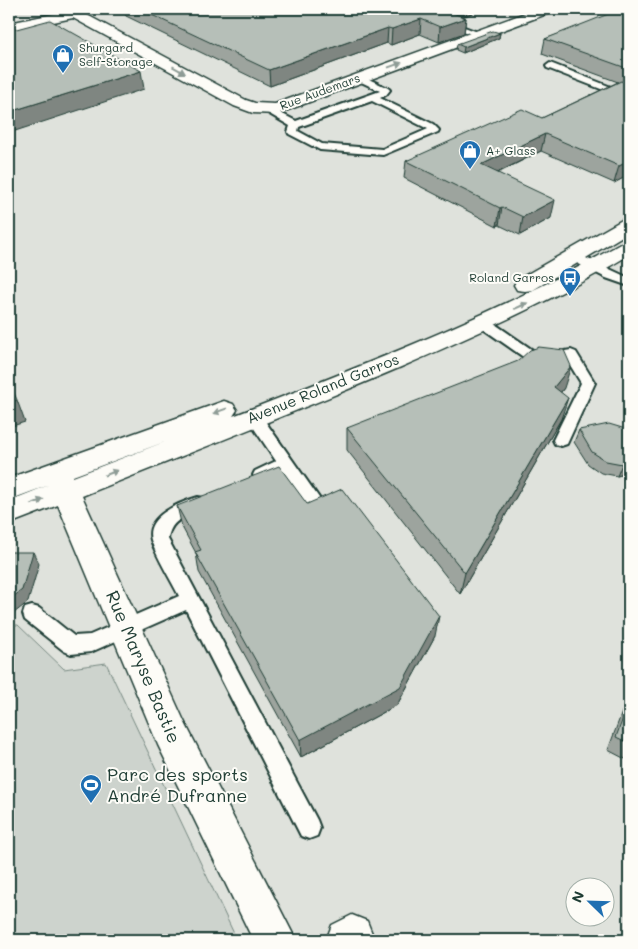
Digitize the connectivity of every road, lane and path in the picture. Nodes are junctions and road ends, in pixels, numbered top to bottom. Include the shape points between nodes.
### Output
1 (96, 9) edge
2 (411, 9) edge
3 (547, 9) edge
4 (71, 11) edge
5 (9, 27) edge
6 (478, 34) junction
7 (550, 66) dead end
8 (360, 78) junction
9 (629, 97) edge
10 (374, 98) junction
11 (266, 109) junction
12 (295, 125) junction
13 (627, 234) edge
14 (573, 256) junction
15 (595, 268) junction
16 (629, 282) edge
17 (484, 323) junction
18 (255, 418) junction
19 (561, 440) dead end
20 (286, 463) junction
21 (62, 481) junction
22 (242, 483) edge
23 (9, 488) edge
24 (216, 495) edge
25 (318, 510) edge
26 (9, 513) edge
27 (190, 600) junction
28 (32, 614) dead end
29 (126, 627) junction
30 (309, 828) dead end
31 (275, 940) edge

1 - 4 street
2 - 6 lane
3 - 6 street, Rue Audemars
4 - 5 street
4 -> 11 street, Rue Audemars via 240,103
8 -> 6 street, Rue Audemars
7 - 9 lane
8 - 10 lane via 385,90
8 - 11 street, Rue Audemars via 277,109
10 - 12 lane
10 - 12 lane via 434,130 383,152 320,147 293,132
11 - 12 lane
13 - 14 street, Avenue Roland Garros
13 - 15 street, Avenue Roland Garros
14 - 15 lane
14 -> 21 street, Avenue Roland Garros via 512,292 416,336
15 - 16 lane
17 -> 15 street, Avenue Roland Garros
17 - 18 street, Avenue Roland Garros
17 - 19 lane via 537,360 571,355 588,383
18 - 20 lane
21 -> 18 street, Avenue Roland Garros
20 - 22 lane
20 - 25 lane
21 - 23 street, Avenue Roland Garros
26 -> 21 street, Avenue Roland Garros
21 - 29 street, Rue Maryse Bastie
24 - 27 lane via 172,515 161,526 159,539
27 - 29 lane
27 - 30 lane
28 - 29 lane via 72,644 91,642
29 - 31 street, Rue Maryse Bastie via 170,733

